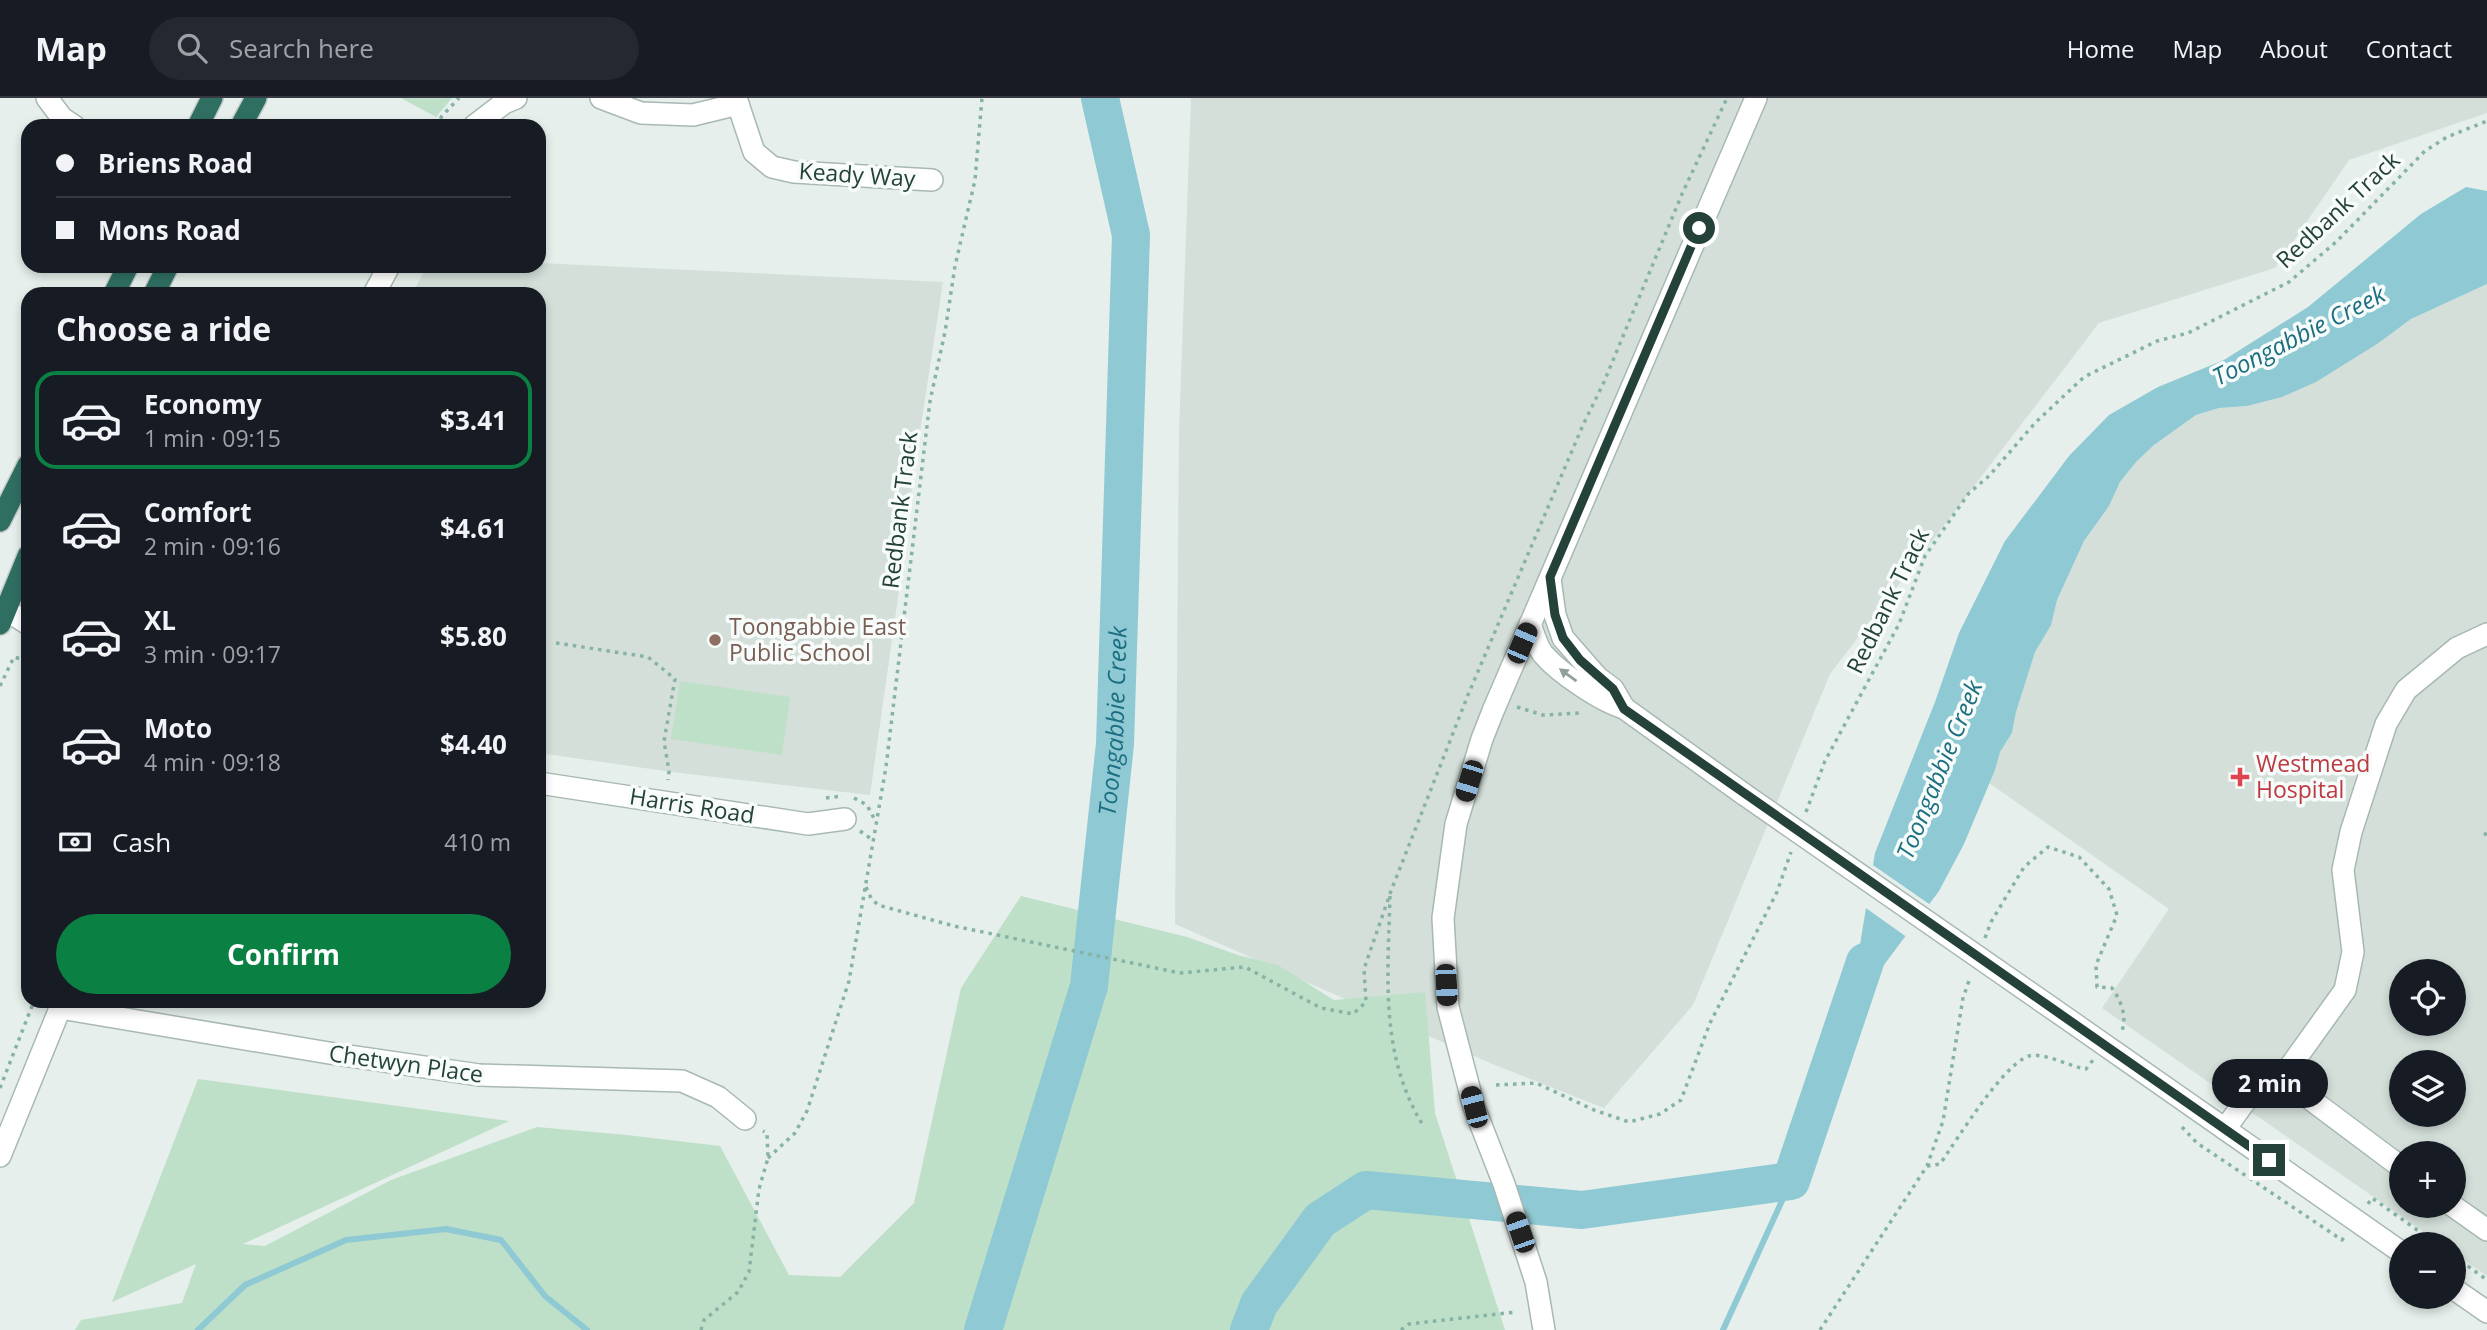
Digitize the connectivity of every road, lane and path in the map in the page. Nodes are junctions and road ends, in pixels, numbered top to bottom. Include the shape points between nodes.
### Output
1 (47, 98) edge
2 (212, 98) edge
3 (256, 98) edge
4 (459, 98) edge
5 (516, 98) edge
6 (601, 98) edge
7 (982, 98) edge
8 (1727, 98) edge
9 (1755, 98) edge
10 (739, 101) edge
11 (64, 119) edge
12 (202, 119) edge
13 (245, 119) edge
14 (440, 119) edge
15 (483, 119) edge
16 (2487, 121) edge
17 (932, 180) dead end
18 (21, 479) edge
19 (0, 521) edge
20 (21, 571) edge
21 (1550, 577) junction
22 (2, 613) edge
23 (21, 621) edge
24 (1531, 624) junction
25 (2487, 634) edge
26 (556, 643) dead end
27 (21, 659) edge
28 (0, 685) edge
29 (1468, 695) junction
30 (1476, 697) dead end
31 (1517, 707) dead end
32 (1624, 709) junction
33 (1591, 715) dead end
34 (668, 780) dead end
35 (546, 784) edge
36 (1806, 813) dead end
37 (845, 819) dead end
38 (1791, 852) dead end
39 (866, 887) junction
40 (1391, 891) junction
41 (1982, 947) dead end
42 (1972, 973) dead end
43 (31, 1008) edge
44 (59, 1008) edge
45 (83, 1008) edge
46 (2114, 1052) junction
47 (2094, 1060) dead end
48 (2282, 1078) junction
49 (1496, 1086) dead end
50 (0, 1088) edge
51 (745, 1119) joint
52 (1424, 1127) dead end
53 (2225, 1129) junction
54 (0, 1156) edge
55 (768, 1157) junction
56 (2389, 1158) edge
57 (1927, 1166) junction
58 (2372, 1198) dead end
59 (2466, 1215) edge
60 (2487, 1230) edge
61 (2420, 1232) edge
62 (2389, 1244) edge
63 (2466, 1265) edge
64 (2487, 1280) edge
65 (2466, 1297) edge
66 (1516, 1312) dead end
67 (2487, 1312) edge
68 (701, 1330) edge
69 (1401, 1330) edge
70 (1544, 1330) edge
71 (1820, 1330) edge

1 - 11 street
2 - 12 highway
3 - 13 highway
4 - 14 path
5 - 15 street
6 - 10 street via 641,113 693,115
7 - 39 path, Redbank Track via 975,180 930,401 886,767
8 - 29 path
9 - 21 street
10 - 17 street, Keady Way via 754,152 772,167
16 - 36 path, Redbank Track via 2447,136 2425,151 2336,242 2288,282 2188,332 2157,341 2084,376 2035,423 1969,493 1925,556 1899,624 1825,761
18 - 19 highway
20 - 22 highway
21 - 24 street
21 - 32 street via 1563,638 1613,689
22 - 23 street
32 -> 24 street via 1558,668 1543,653
24 - 70 street via 1482,739 1456,824 1443,918 1448,1007 1474,1107 1536,1282
25 - 48 street via 2457,648 2406,690 2386,724 2343,870 2353,951 2346,990
26 - 34 path via 648,657 674,679 664,741
27 - 28 path via 14,657
29 - 30 path
29 - 40 path
31 - 33 path via 1543,715
32 - 46 street, bridge
35 - 37 street, Harris Road via 808,824
38 - 49 path via 1777,892 1710,1023 1681,1100 1660,1114 1629,1122 1536,1083
39 - 40 path via 878,905 954,926 1180,973 1245,967 1321,1008 1353,1014 1366,1002 1364,968
39 - 55 path, Redbank Track via 849,981 815,1090 795,1133
40 - 52 path via 1387,1001 1396,1062 1407,1098
41 - 46 path via 1991,922 2024,867 2048,847 2079,857 2109,889 2117,915 2096,965 2098,987 2112,988 2123,1011 2124,1026
42 - 57 path via 1963,998 1943,1121
43 - 50 path
44 - 54 street
45 - 51 street, Chetwyn Place via 479,1075 682,1081 718,1097
46 - 53 street
47 - 57 path via 2087,1069 2046,1056 2029,1056 2013,1066 1940,1164
48 - 53 street via 2246,1100
48 - 56 street
51 - 55 path via 767,1133
53 - 62 street
55 - 68 path via 759,1189 749,1272 738,1292 704,1320
57 - 71 path
58 - 61 path
59 - 60 street
63 - 64 path
65 - 67 street
66 - 69 path via 1409,1324

